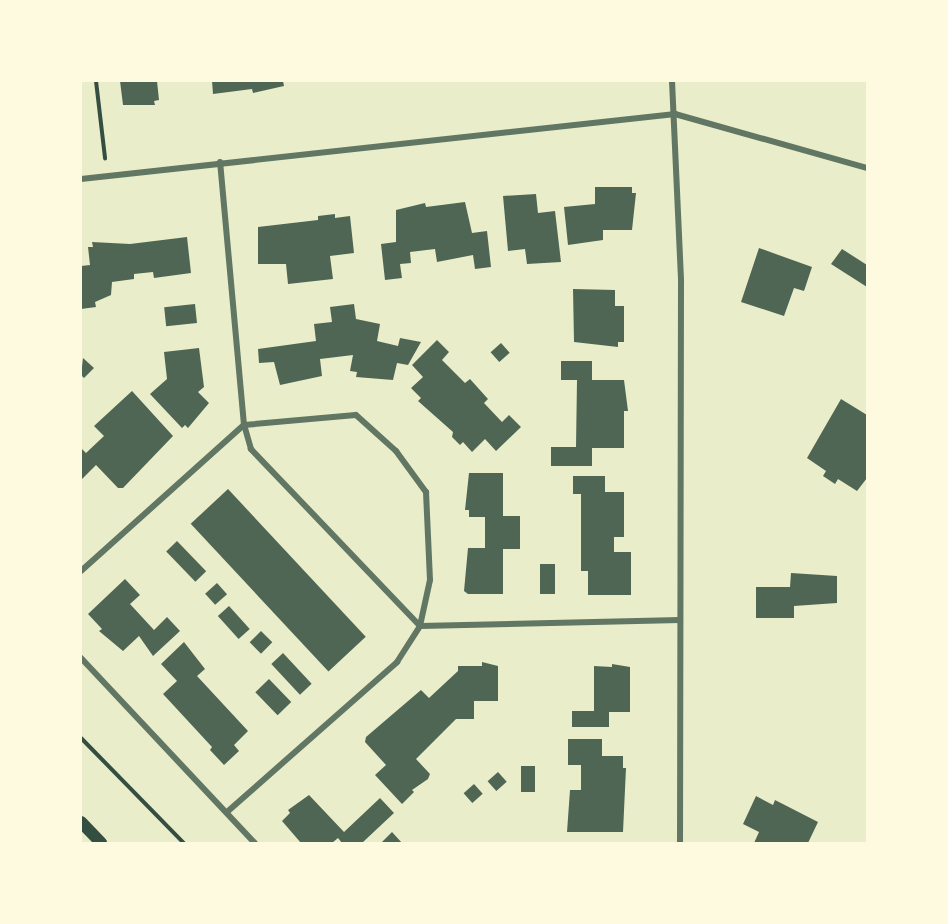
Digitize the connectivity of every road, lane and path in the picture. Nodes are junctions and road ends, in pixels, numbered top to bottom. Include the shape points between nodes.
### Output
1 (96, 81) edge
2 (672, 81) edge
3 (675, 114) junction
4 (220, 162) junction
5 (867, 168) edge
6 (107, 176) junction
7 (81, 179) edge
8 (244, 424) junction
9 (81, 571) edge
10 (680, 620) junction
11 (420, 626) junction
12 (81, 658) edge
13 (81, 738) edge
14 (227, 812) junction
15 (81, 822) edge
16 (101, 843) edge
17 (184, 843) edge
18 (255, 843) edge
19 (680, 843) edge

1 - 6 path
2 - 3 street
3 - 4 street
3 - 5 street
3 - 10 street via 681,281
4 - 6 street
4 - 8 street
6 - 7 street
8 - 9 street
8 - 11 street via 251,449
8 - 11 street via 356,415 396,451 426,492 430,580
10 - 11 street
10 - 19 street
11 - 14 street via 397,662
12 - 14 street
13 - 17 path
14 - 18 street
15 - 16 main road

